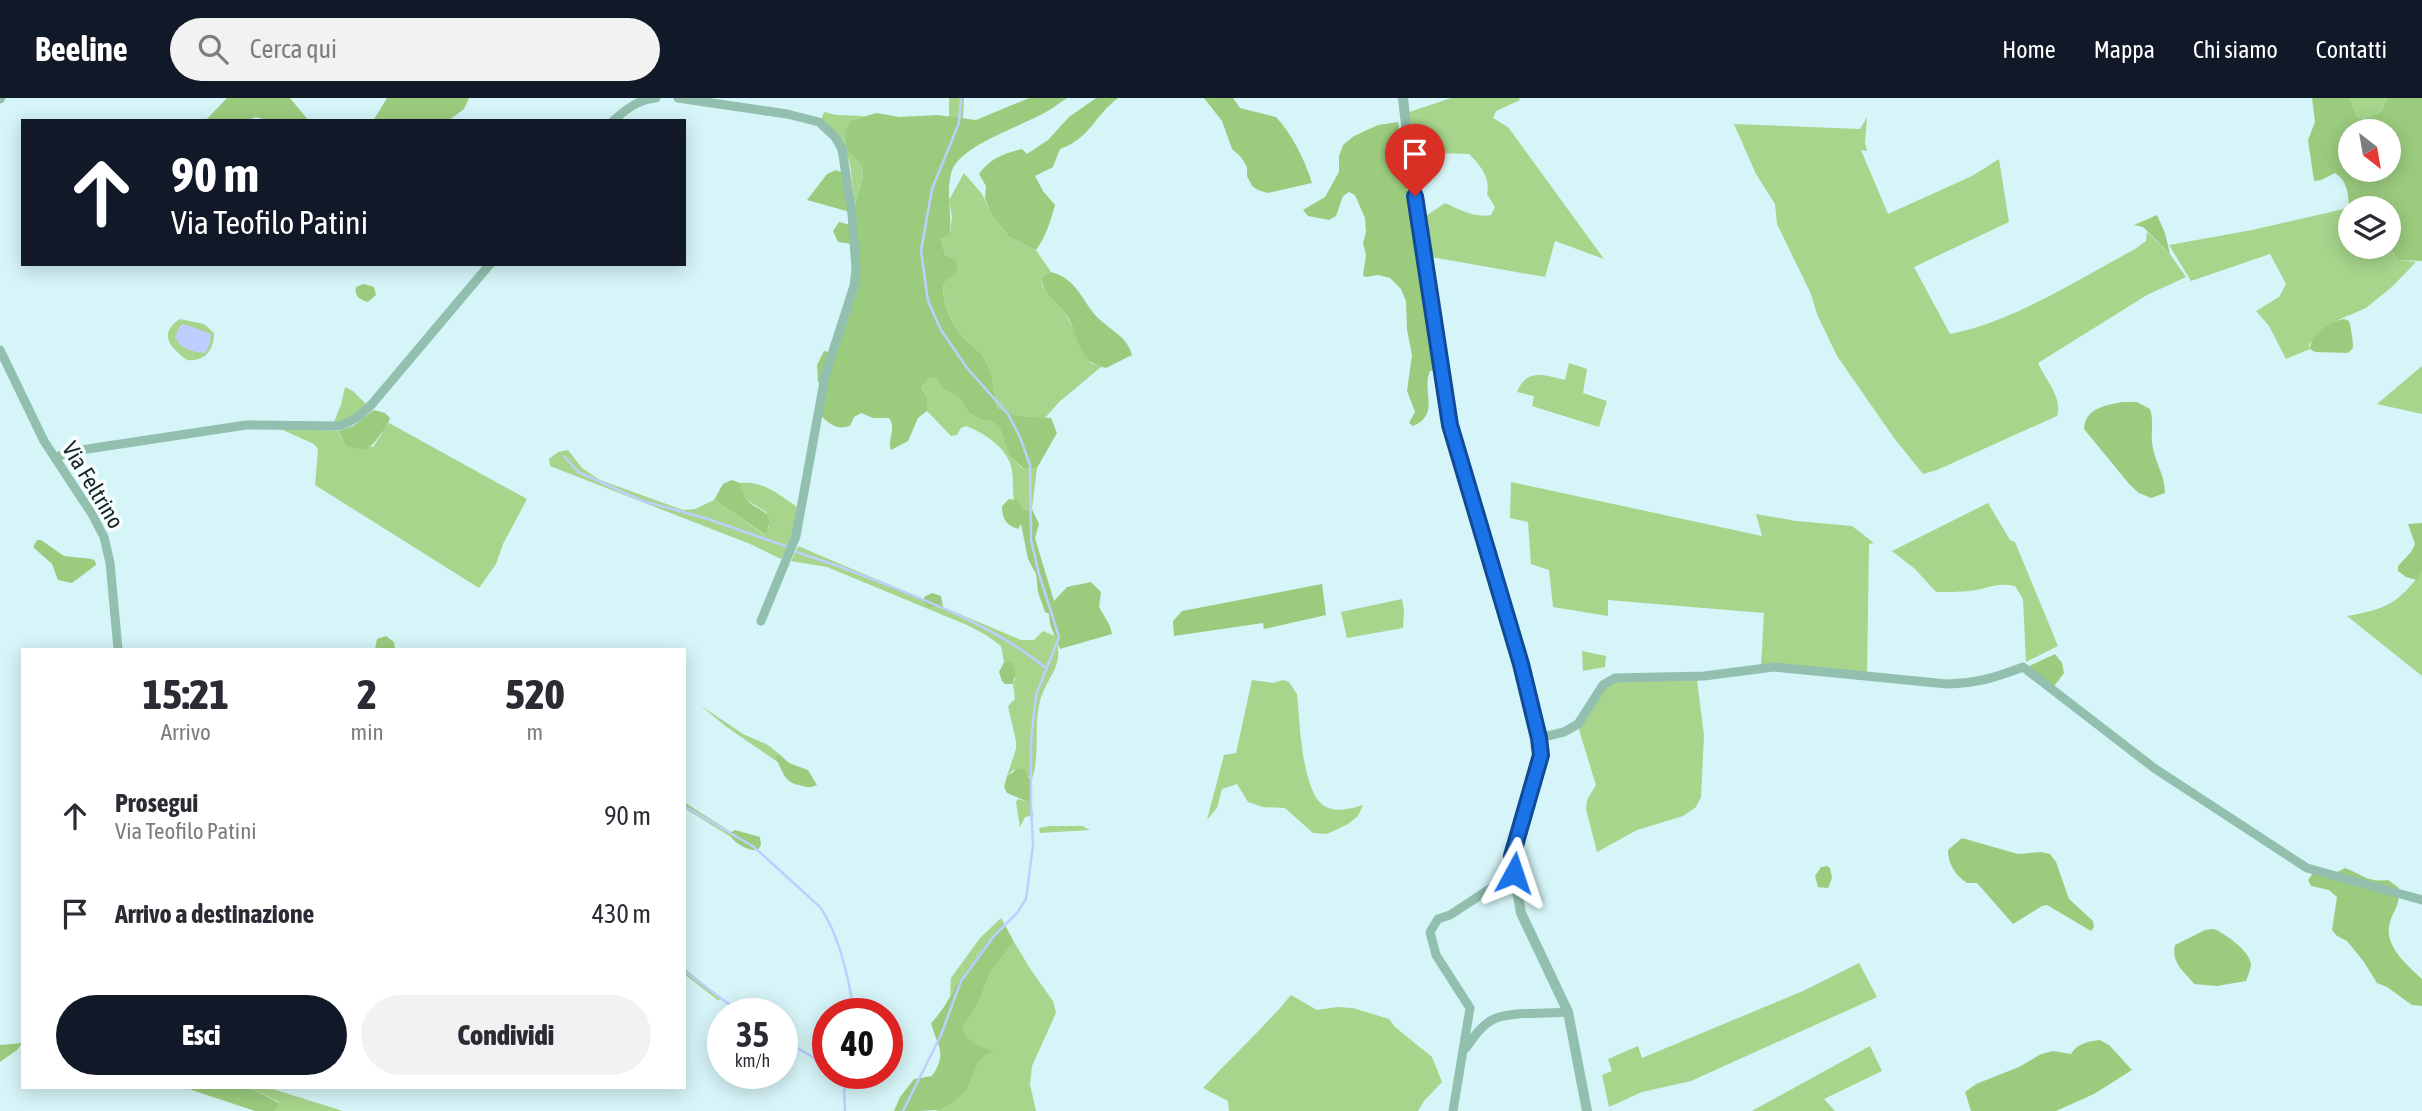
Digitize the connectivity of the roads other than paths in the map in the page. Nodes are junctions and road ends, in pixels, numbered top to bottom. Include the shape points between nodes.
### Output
1 (656, 98) edge
2 (678, 98) edge
3 (1404, 98) edge
4 (616, 119) edge
5 (488, 266) edge
6 (0, 350) edge
7 (55, 457) junction
8 (761, 621) dead end
9 (118, 648) edge
10 (1539, 738) junction
11 (1514, 873) junction
12 (2422, 900) edge
13 (1569, 1012) junction
14 (1464, 1049) junction
15 (1453, 1111) edge
16 (1587, 1111) edge

1 - 4 street via 635,104
2 - 8 street via 819,122 842,149 852,214 854,286 825,376 796,536
3 - 10 street via 1450,425
5 - 7 street via 372,404 349,423 246,425
6 - 7 street, Via Feltrino
7 - 9 street, Via Feltrino via 104,537
10 - 11 street via 1541,755 1512,856
10 - 12 street via 1578,724 1603,685 1615,678 1704,676 1774,667 1967,684 2023,667 2154,768 2307,868
11 - 13 street via 1521,913
11 - 14 street via 1438,919 1430,932 1436,955 1470,1008
13 - 14 street via 1493,1019
13 - 16 street
14 - 15 street

